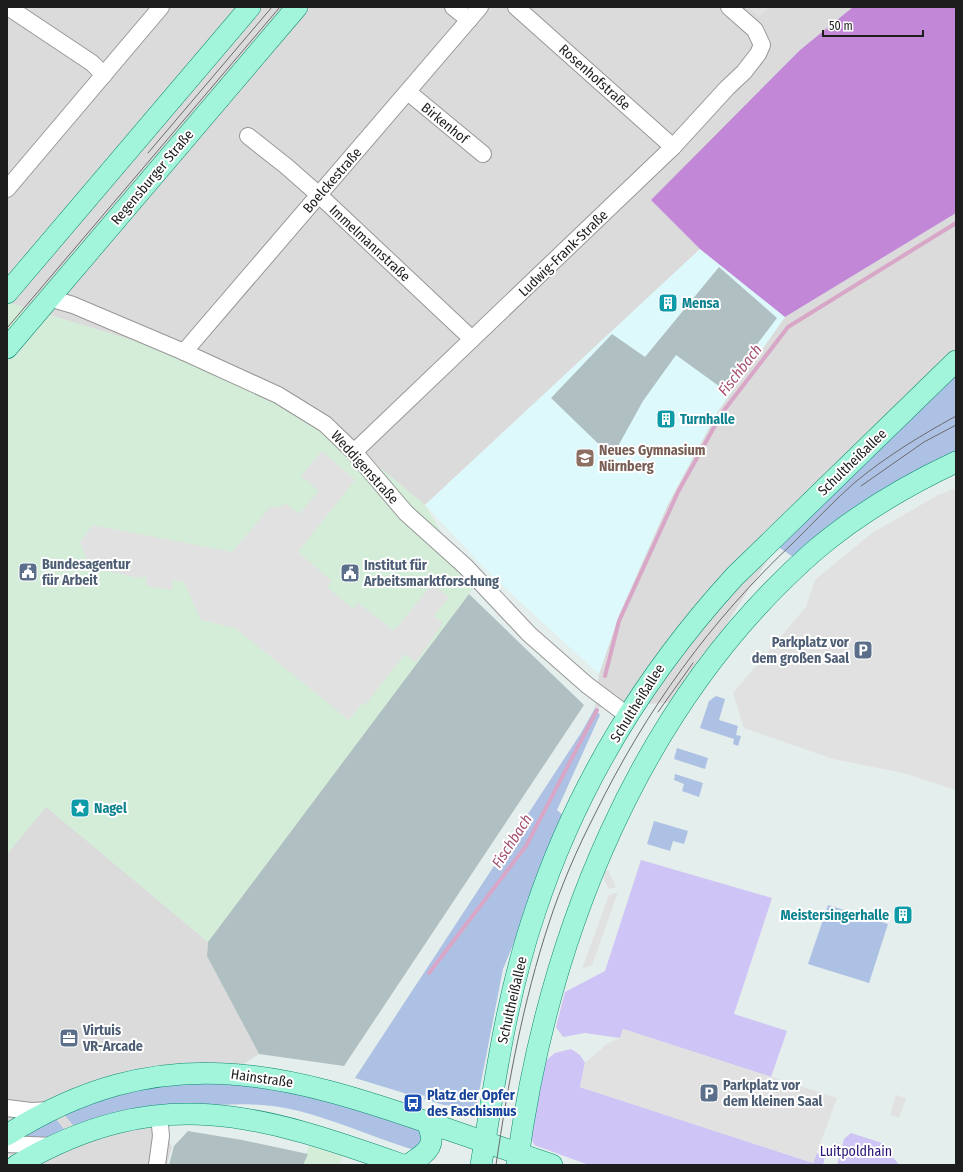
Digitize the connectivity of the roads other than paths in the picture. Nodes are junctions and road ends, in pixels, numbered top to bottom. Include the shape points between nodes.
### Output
1 (8, 7) edge
2 (161, 7) edge
3 (250, 7) edge
4 (297, 7) edge
5 (453, 7) edge
6 (480, 7) edge
7 (516, 7) edge
8 (729, 7) edge
9 (469, 20) junction
10 (104, 75) junction
11 (408, 92) junction
12 (248, 136) dead end
13 (673, 147) junction
14 (483, 154) dead end
15 (7, 189) edge
16 (319, 196) junction
17 (7, 293) edge
18 (49, 298) junction
19 (472, 339) junction
20 (7, 348) edge
21 (184, 352) junction
22 (956, 362) edge
23 (354, 452) junction
24 (956, 462) edge
25 (627, 715) junction
26 (7, 1108) edge
27 (52, 1110) junction
28 (159, 1115) junction
29 (427, 1122) junction
30 (7, 1135) edge
31 (484, 1142) junction
32 (7, 1144) edge
33 (54, 1146) junction
34 (518, 1159) edge
35 (17, 1165) edge
36 (157, 1165) edge
37 (403, 1165) edge
38 (408, 1165) edge
39 (481, 1165) edge
40 (552, 1165) edge

1 - 10 street via 92,63
2 - 10 street
3 - 17 main road
4 - 18 main road, Regensburger Straße
5 - 9 street
6 - 9 street, Boelckestraße
7 - 13 street, Rosenhofstraße
8 - 13 street, Ludwig-Frank-Straße via 755,30 762,45 744,72
9 - 11 street, Boelckestraße
10 - 15 street
11 - 14 street, Birkenhof
11 - 16 street, Boelckestraße
12 - 16 street, Immelmannstraße
13 - 19 street, Ludwig-Frank-Straße
16 - 19 street, Immelmannstraße
16 - 21 street, Boelckestraße
18 - 20 main road, Regensburger Straße
18 - 21 street, Weddigenstraße
19 - 23 street, Ludwig-Frank-Straße
21 - 23 street, Weddigenstraße via 278,395 325,424
22 - 25 main road, Schultheißallee via 735,576 668,655
23 - 25 street, Weddigenstraße via 406,513 466,567 529,634 587,685
24 - 34 main road via 869,510 814,552 740,627 673,719 611,831 573,922 540,1033
25 - 31 main road, Schultheißallee via 579,805 535,912 509,1006
26 - 27 street
27 - 29 main road, Hainstraße via 95,1092 139,1079 213,1072 260,1076 308,1085
27 - 30 main road, Hainstraße
28 - 33 main road via 105,1126
28 - 36 street via 161,1136
28 - 37 main road via 205,1114 254,1120 306,1133
29 - 31 main road, Hainstraße
29 - 38 main road via 432,1134 428,1151
31 - 34 main road, Hainstraße
31 - 39 main road, Schultheißallee
32 - 33 street
33 - 35 main road
34 - 40 main road, Hainstraße

